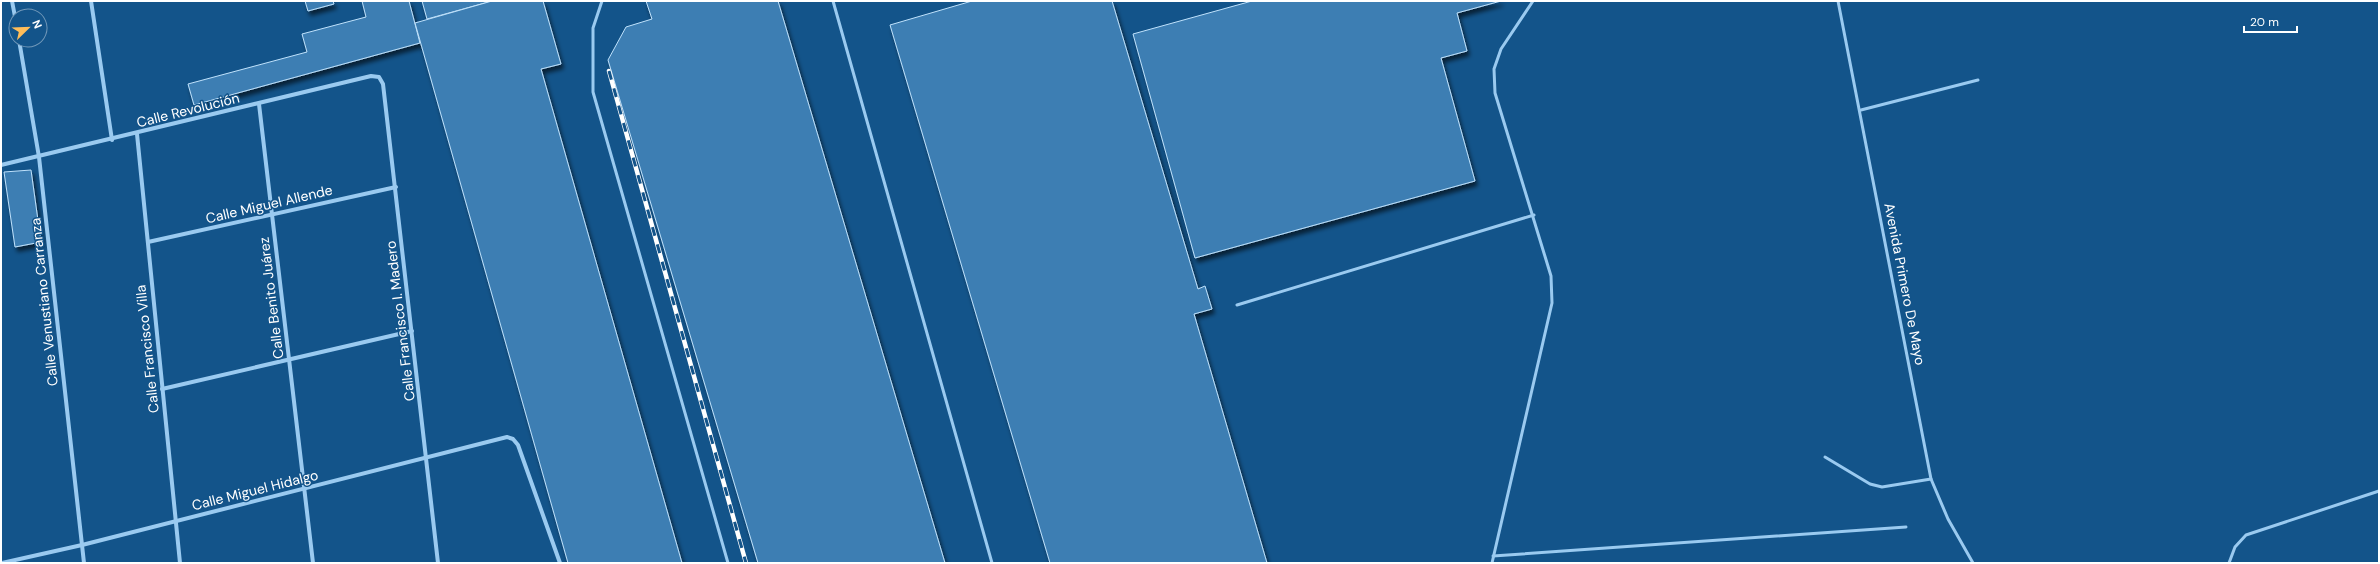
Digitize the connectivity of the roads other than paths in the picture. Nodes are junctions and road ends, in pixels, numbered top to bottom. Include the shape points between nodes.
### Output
1 (92, 1) edge
2 (602, 1) edge
3 (833, 1) edge
4 (1533, 1) edge
5 (1838, 1) edge
6 (20, 48) edge
7 (379, 78) joint
8 (1978, 80) dead end
9 (259, 104) junction
10 (1860, 110) junction
11 (137, 134) junction
12 (112, 140) junction
13 (39, 157) junction
14 (1, 165) edge
15 (396, 187) junction
16 (272, 214) junction
17 (1534, 215) junction
18 (148, 242) junction
19 (1237, 305) dead end
20 (412, 331) junction
21 (290, 360) junction
22 (162, 389) junction
23 (1825, 457) dead end
24 (427, 459) junction
25 (1931, 479) junction
26 (304, 489) junction
27 (2379, 491) edge
28 (175, 522) junction
29 (1906, 527) dead end
30 (82, 545) junction
31 (1493, 556) junction
32 (2, 563) edge
33 (84, 563) edge
34 (180, 563) edge
35 (313, 563) edge
36 (438, 563) edge
37 (560, 563) edge
38 (728, 563) edge
39 (992, 563) edge
40 (1492, 563) edge
41 (1973, 563) edge
42 (2229, 563) edge

1 - 12 street
2 - 38 lane via 593,28 593,92
3 - 39 lane
4 - 17 lane via 1501,49 1494,69 1494,85
5 - 10 lane, Avenida Primero De Mayo
6 - 13 street, Calle Venustiano Carranza
7 - 9 street, Calle Revolución via 371,76
7 - 15 street, Calle Francisco I. Madero via 384,84
8 - 10 lane
9 - 11 street, Calle Revolución
9 - 16 street, Calle Benito Juárez
10 - 25 lane, Avenida Primero De Mayo
11 - 12 street, Calle Revolución
11 - 18 street, Calle Francisco Villa
12 - 13 street, Calle Revolución
13 - 14 street, Calle Revolución
13 - 30 street, Calle Venustiano Carranza
15 - 16 street, Calle Miguel Allende
15 - 20 street, Calle Francisco I. Madero
16 - 18 street, Calle Miguel Allende
16 - 21 street, Calle Benito Juárez
17 - 19 lane
17 - 31 lane via 1551,276 1552,302
18 - 22 street, Calle Francisco Villa
20 - 21 street
20 - 24 street, Calle Francisco I. Madero
21 - 22 street
21 - 26 street, Calle Benito Juárez
22 - 28 street, Calle Francisco Villa
23 - 25 lane via 1870,484 1882,488
24 - 26 street, Calle Miguel Hidalgo
24 - 36 street, Calle Francisco I. Madero
24 - 37 street, Calle Miguel Hidalgo via 507,437 513,439 518,445
25 - 41 lane, Avenida Primero De Mayo via 1948,519
26 - 28 street, Calle Miguel Hidalgo
26 - 35 street
27 - 42 lane via 2246,536 2235,547
28 - 30 street, Calle Miguel Hidalgo
28 - 34 street, Calle Francisco Villa
29 - 31 lane
30 - 32 street, Calle Miguel Hidalgo
30 - 33 street, Calle Venustiano Carranza
31 - 40 lane

